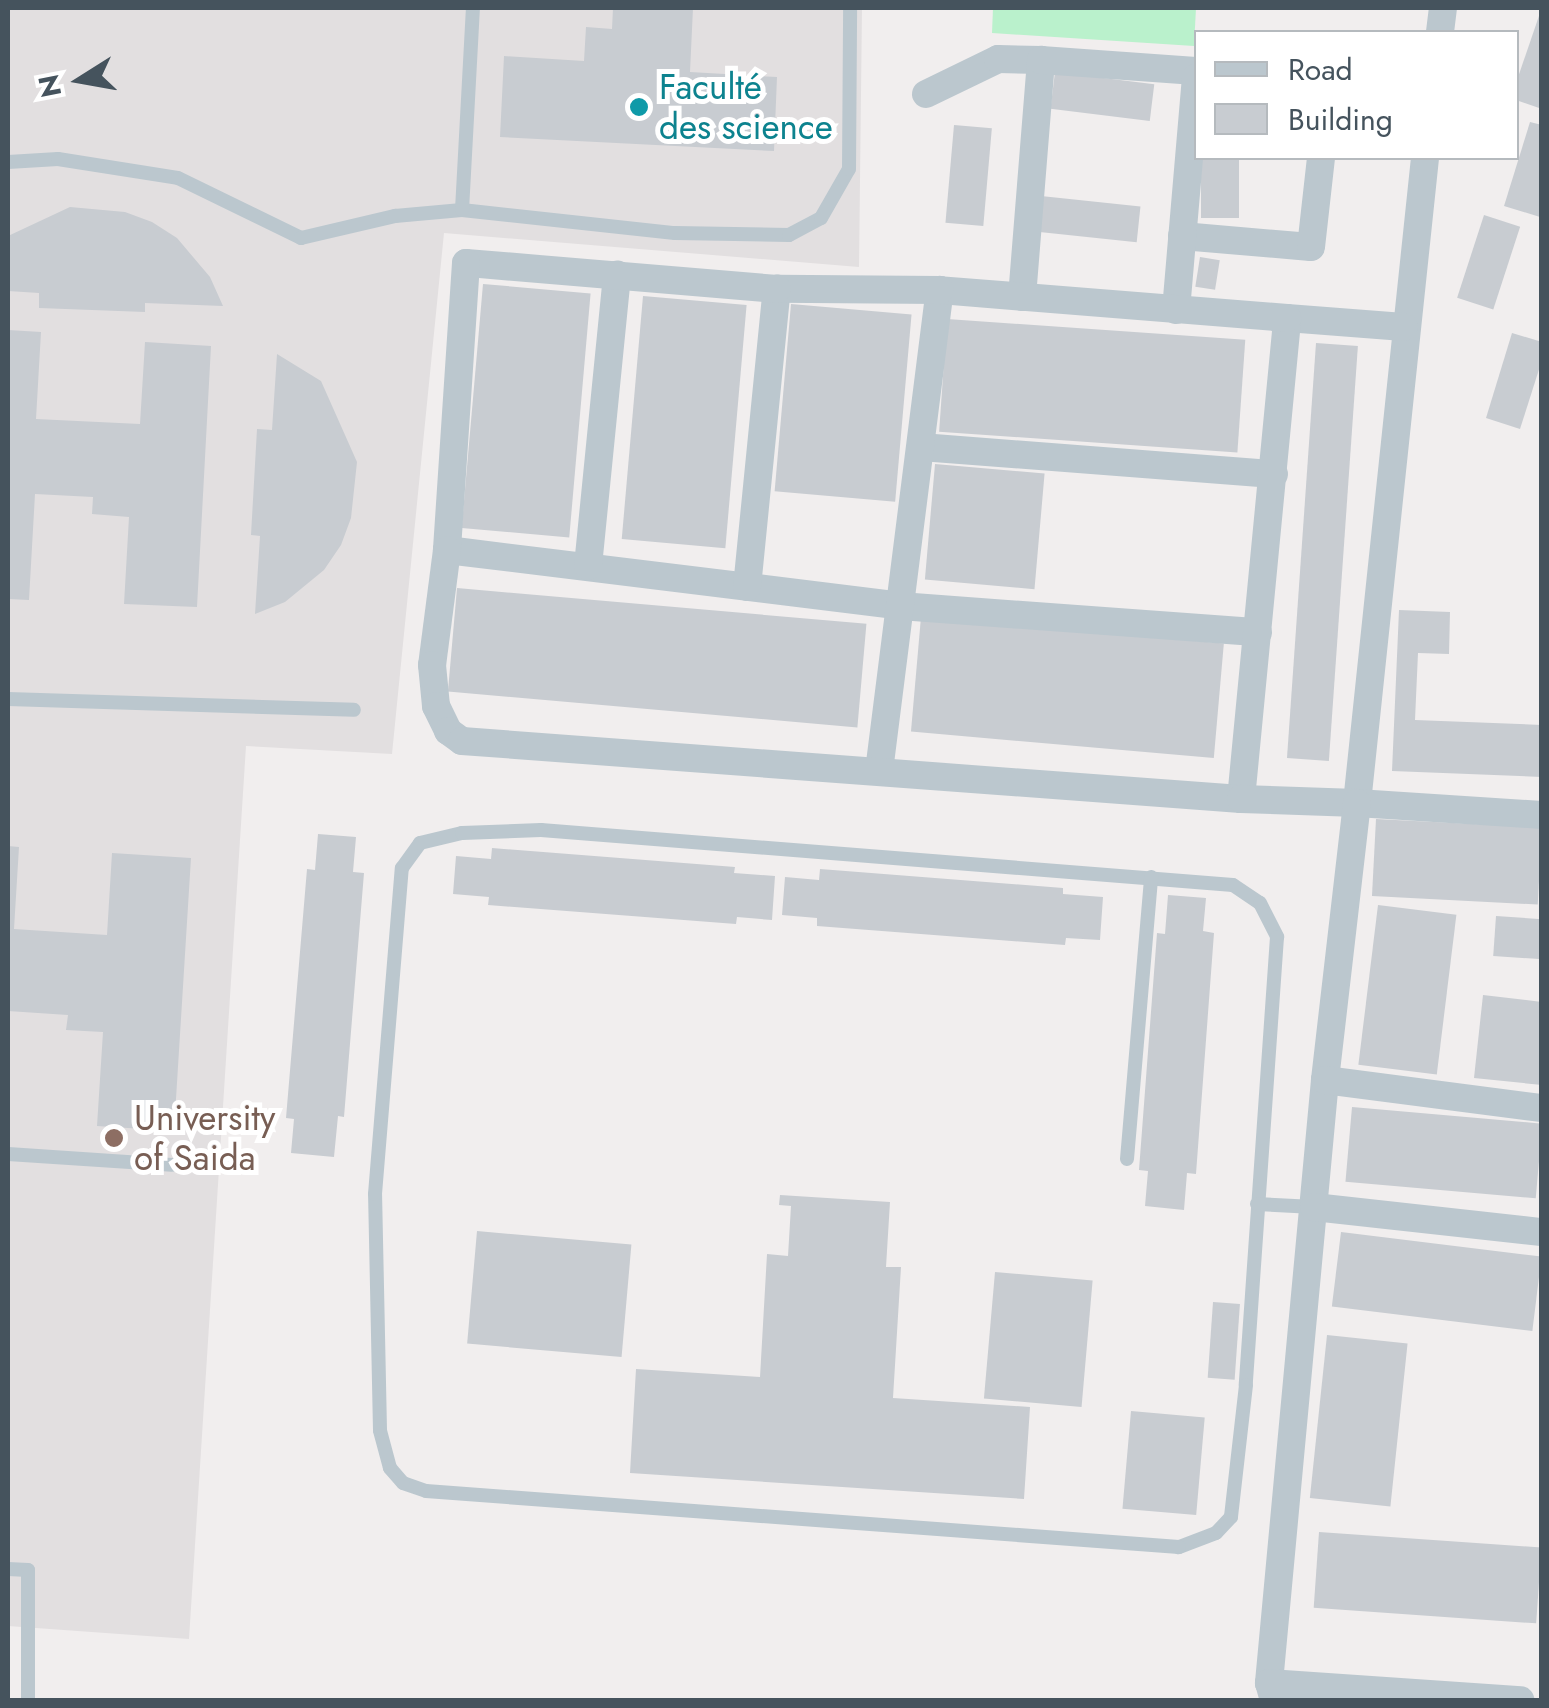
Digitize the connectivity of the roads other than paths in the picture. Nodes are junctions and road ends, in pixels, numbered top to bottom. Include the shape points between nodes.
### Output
1 (473, 8) edge
2 (850, 8) edge
3 (1040, 60) junction
4 (1194, 74) edge
5 (926, 94) dead end
6 (1194, 97) edge
7 (1321, 160) edge
8 (1425, 160) edge
9 (8, 162) edge
10 (462, 210) junction
11 (1182, 236) junction
12 (616, 274) junction
13 (777, 289) junction
14 (940, 290) junction
15 (1022, 297) junction
16 (1176, 310) junction
17 (1288, 318) junction
18 (1404, 328) junction
19 (921, 446) junction
20 (1274, 474) junction
21 (448, 550) junction
22 (588, 566) junction
23 (747, 587) junction
24 (900, 606) junction
25 (1258, 632) junction
26 (8, 698) edge
27 (354, 710) dead end
28 (879, 771) junction
29 (1241, 799) junction
30 (1357, 803) junction
31 (1542, 815) edge
32 (1151, 877) junction
33 (1324, 1080) junction
34 (1542, 1108) edge
35 (8, 1154) edge
36 (1128, 1160) dead end
37 (172, 1166) dead end
38 (1258, 1204) junction
39 (1314, 1207) junction
40 (1542, 1232) edge
41 (8, 1569) edge
42 (1272, 1692) edge
43 (28, 1700) edge
44 (1520, 1700) edge

1 - 10 lane
2 - 10 lane via 849,169 821,218 789,235 675,233
3 - 4 street
3 - 5 street via 998,60
3 - 15 street
6 - 11 street
7 - 11 street via 1311,247
8 - 18 street
9 - 10 lane via 58,159 178,178 301,238 395,216
11 - 16 street
12 - 13 street
12 - 21 street via 466,263
12 - 22 street
13 - 14 street
13 - 23 street
14 - 15 street
14 - 19 street
15 - 16 street
16 - 17 street
17 - 18 street
17 - 20 street
18 - 30 street
19 - 20 street
19 - 24 street
20 - 25 street
21 - 22 street
21 - 28 street via 432,665 436,706 448,731 462,741
22 - 23 street
23 - 24 street
24 - 25 street
24 - 28 street
25 - 29 street
26 - 27 lane
28 - 29 street
29 - 30 street
30 - 31 street
30 - 33 street
32 - 36 lane
32 - 38 lane via 1233,885 1260,903 1277,937
32 - 38 lane via 541,830 420,842 402,868 375,1194 380,1430 390,1468 403,1484 426,1491 1179,1547 1198,1542 1230,1517
33 - 34 street
33 - 39 street
35 - 37 lane
38 - 39 lane
39 - 40 street
39 - 42 street
41 - 43 lane via 28,1570
42 - 44 street

